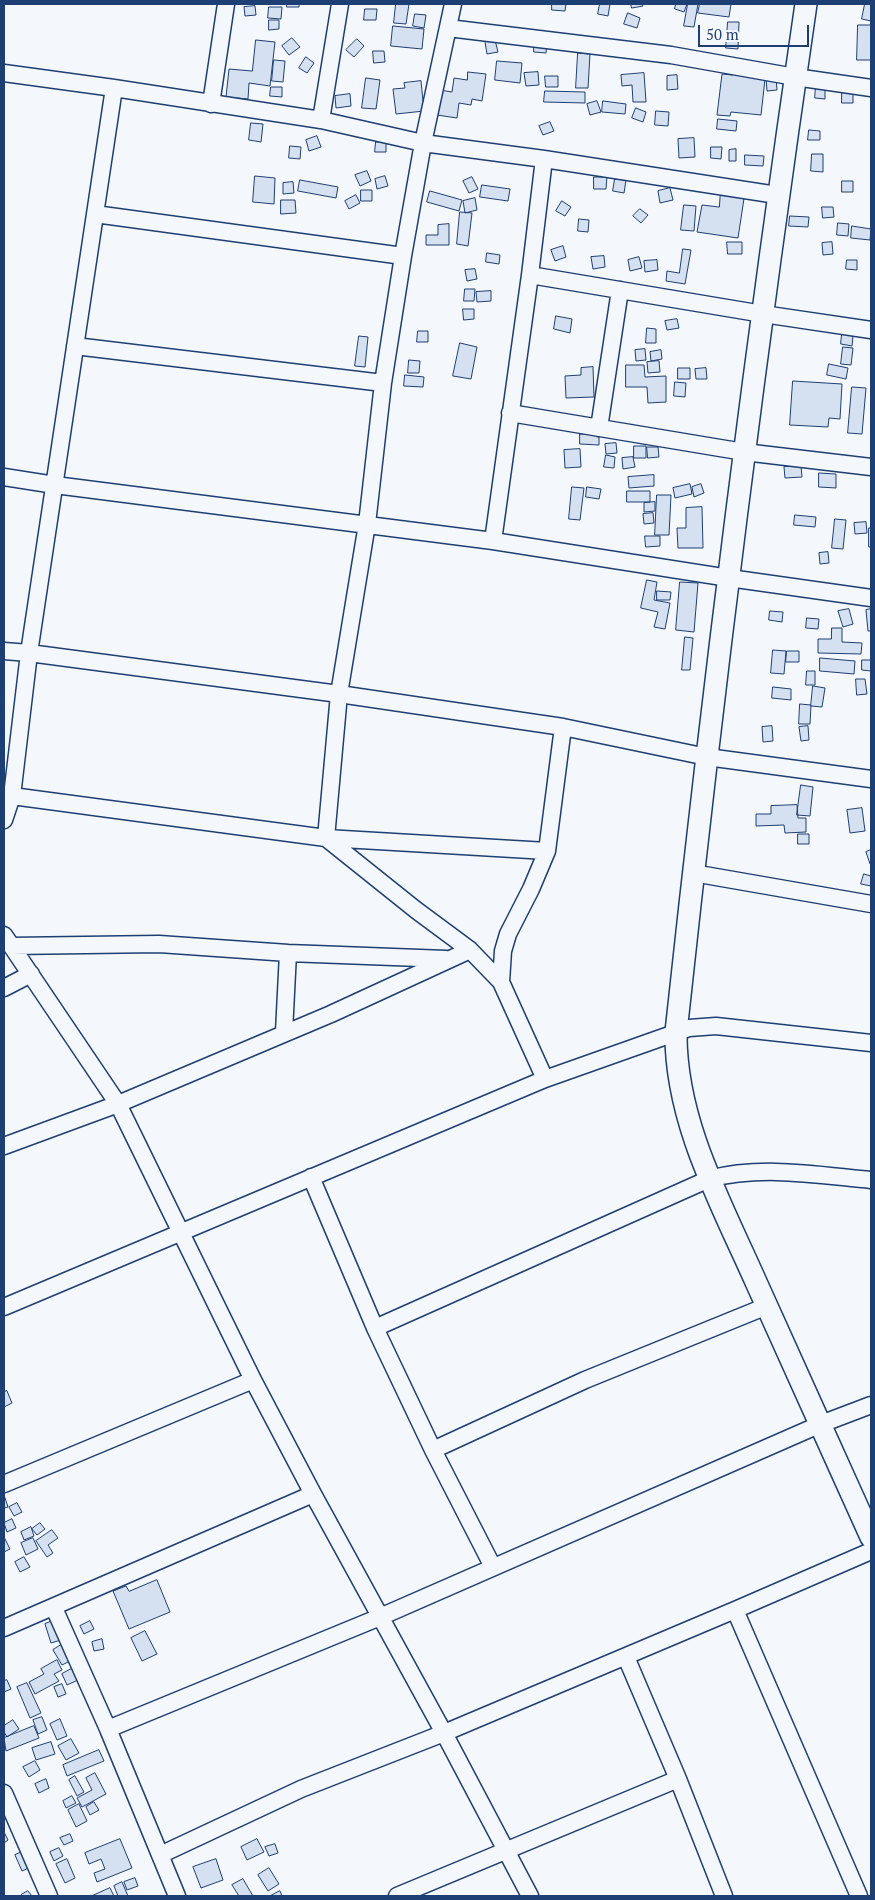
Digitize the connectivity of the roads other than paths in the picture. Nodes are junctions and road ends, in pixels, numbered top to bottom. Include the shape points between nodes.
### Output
1 (226, 4) edge
2 (340, 4) edge
3 (453, 4) edge
4 (806, 4) edge
5 (448, 28) junction
6 (4, 73) edge
7 (795, 77) junction
8 (114, 88) junction
9 (871, 88) edge
10 (211, 104) junction
11 (321, 120) junction
12 (423, 143) junction
13 (544, 159) junction
14 (778, 195) junction
15 (95, 214) junction
16 (403, 256) junction
17 (530, 275) junction
18 (620, 290) junction
19 (763, 314) junction
20 (871, 330) edge
21 (75, 346) junction
22 (383, 383) junction
23 (510, 413) junction
24 (599, 428) junction
25 (744, 452) junction
26 (871, 467) edge
27 (4, 477) edge
28 (55, 485) junction
29 (368, 524) junction
30 (494, 541) junction
31 (729, 578) junction
32 (871, 598) edge
33 (4, 651) edge
34 (29, 653) junction
35 (339, 694) junction
36 (563, 727) junction
37 (708, 757) junction
38 (871, 779) edge
39 (12, 796) junction
40 (4, 820) edge
41 (326, 838) junction
42 (547, 851) junction
43 (693, 873) junction
44 (871, 904) edge
45 (8, 940) edge
46 (470, 950) junction
47 (288, 953) junction
48 (451, 959) junction
49 (31, 974) junction
50 (501, 982) junction
51 (4, 988) edge
52 (284, 1032) junction
53 (676, 1032) junction
54 (871, 1043) edge
55 (545, 1079) junction
56 (118, 1104) junction
57 (4, 1146) edge
58 (311, 1177) junction
59 (709, 1179) junction
60 (871, 1180) edge
61 (180, 1232) junction
62 (767, 1306) junction
63 (4, 1307) edge
64 (374, 1328) junction
65 (254, 1380) junction
66 (871, 1405) edge
67 (821, 1424) junction
68 (433, 1450) junction
69 (4, 1484) edge
70 (313, 1494) junction
71 (871, 1538) edge
72 (871, 1551) edge
73 (493, 1567) junction
74 (54, 1608) junction
75 (735, 1610) junction
76 (380, 1617) junction
77 (4, 1628) edge
78 (626, 1657) junction
79 (108, 1729) junction
80 (444, 1733) junction
81 (678, 1780) junction
82 (4, 1793) edge
83 (507, 1852) junction
84 (160, 1855) junction
85 (49, 1896) edge
86 (177, 1896) edge
87 (397, 1896) edge
88 (530, 1896) edge
89 (724, 1896) edge
90 (859, 1896) edge

1 - 10 street
2 - 11 street
3 - 5 street
4 - 7 main road
5 - 7 street via 671,55
5 - 12 street
6 - 8 street
7 - 9 street
7 - 14 main road
8 - 10 street
8 - 15 street
10 - 11 street
11 - 12 street
12 - 13 street
12 - 16 street
13 - 14 street
13 - 17 street
14 - 19 main road
15 - 16 street
15 - 21 street
16 - 22 street
17 - 18 street
17 - 23 street
18 - 19 street
18 - 24 street
19 - 20 street
19 - 25 main road
21 - 22 street
21 - 28 street
22 - 29 street
23 - 24 street
23 - 30 street
24 - 25 street
25 - 26 street
25 - 31 main road
27 - 28 street
28 - 29 street
28 - 34 street
29 - 30 street
29 - 35 street
30 - 31 street
31 - 32 street
31 - 37 main road
33 - 34 street
34 - 35 street
34 - 39 street
35 - 36 street
35 - 41 street
36 - 37 street
36 - 42 street
37 - 38 street
37 - 43 main road
39 - 40 street
39 - 41 street
41 - 42 street
41 - 46 street
42 - 50 street via 508,934
43 - 44 street
43 - 53 main road
45 - 47 street via 159,944
45 - 49 street
46 - 48 street
46 - 50 street
47 - 48 street
47 - 52 street
48 - 52 street
49 - 51 street
49 - 56 street
50 - 55 street
52 - 56 street
53 - 54 street via 716,1026
53 - 55 street
53 - 59 main road via 676,1056 686,1107
55 - 58 street
56 - 57 street
56 - 61 street
58 - 61 street
58 - 64 street
59 - 60 street via 762,1171
59 - 62 main road
59 - 64 street
61 - 63 street
61 - 65 street
62 - 67 main road
62 - 68 street via 585,1380
64 - 68 street
65 - 69 street
65 - 70 street
66 - 67 street
67 - 71 main road
67 - 73 street
68 - 73 street
70 - 74 street
70 - 76 street
72 - 75 street
73 - 76 street
74 - 77 street
74 - 79 street
75 - 78 street
75 - 90 street
76 - 79 street
76 - 80 street
78 - 80 street
78 - 81 street
79 - 84 street
80 - 83 street
80 - 84 street via 300,1789
81 - 83 street
81 - 89 street
82 - 85 street
83 - 87 street
83 - 88 street
84 - 86 street

